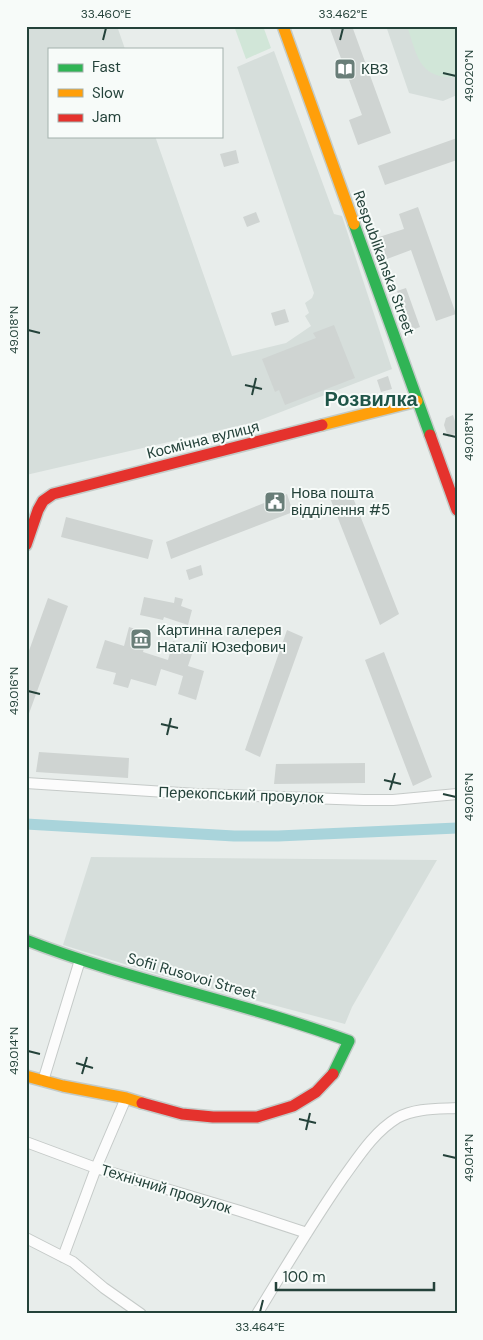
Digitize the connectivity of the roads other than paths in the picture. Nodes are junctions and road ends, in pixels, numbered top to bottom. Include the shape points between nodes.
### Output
1 (283, 26) edge
2 (417, 401) junction
3 (457, 510) edge
4 (26, 545) edge
5 (26, 783) edge
6 (457, 794) edge
7 (26, 940) edge
8 (80, 960) junction
9 (26, 1076) edge
10 (43, 1081) junction
11 (126, 1098) junction
12 (457, 1108) edge
13 (26, 1142) edge
14 (96, 1168) junction
15 (307, 1233) junction
16 (26, 1238) edge
17 (63, 1256) junction
18 (141, 1314) edge
19 (257, 1314) edge

1 - 2 street, Respublikanska Street
2 - 3 street, Respublikanska Street
2 - 4 street, Космічна вулиця via 53,494 38,510
5 - 6 street, Перекопський провулок via 354,800
7 - 8 street, Sofii Rusovoi Street
8 - 10 street
8 - 11 street, Sofii Rusovoi Street via 349,1041 335,1072 316,1092 293,1106 257,1116 182,1114
9 - 10 street
10 - 11 street
11 - 14 street
12 - 15 street via 425,1109 398,1118 377,1134
13 - 14 street, Технічний провулок
14 - 15 street, Технічний провулок
14 - 17 street
15 - 19 street
16 - 17 street
17 - 18 street

